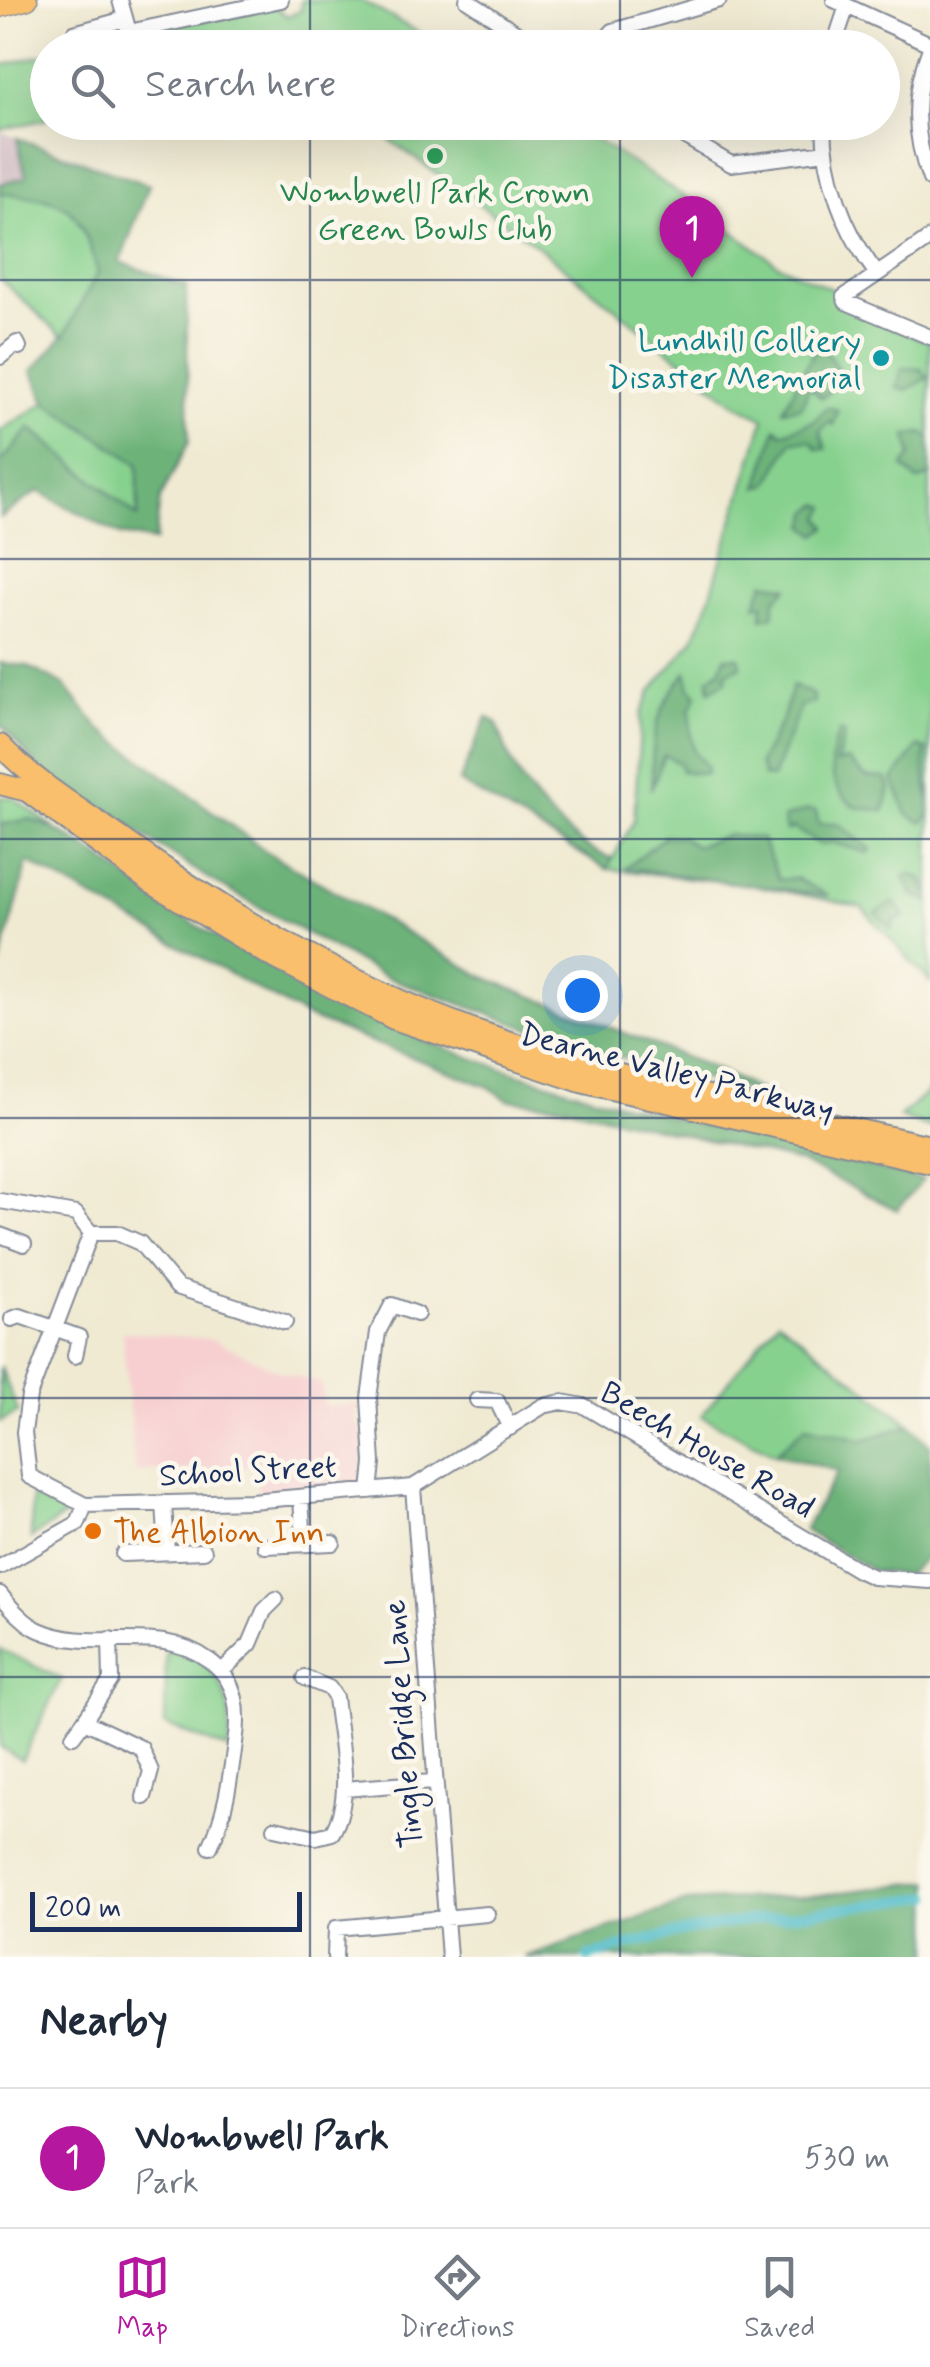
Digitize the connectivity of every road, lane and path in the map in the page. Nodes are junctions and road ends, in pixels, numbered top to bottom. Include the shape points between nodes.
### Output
1 (28, 0) edge
2 (120, 0) edge
3 (281, 0) edge
4 (467, 0) edge
5 (715, 0) edge
6 (840, 3) edge
7 (0, 8) edge
8 (125, 20) junction
9 (82, 30) edge
10 (128, 30) edge
11 (138, 30) edge
12 (513, 30) edge
13 (616, 30) edge
14 (836, 30) edge
15 (897, 30) edge
16 (900, 32) edge
17 (930, 46) edge
18 (691, 140) edge
19 (825, 140) edge
20 (826, 152) junction
21 (930, 179) edge
22 (930, 238) edge
23 (876, 274) junction
24 (930, 337) edge
25 (19, 347) dead end
26 (0, 356) edge
27 (0, 745) edge
28 (0, 784) edge
29 (930, 1146) edge
30 (930, 1163) edge
31 (0, 1201) edge
32 (91, 1233) junction
33 (0, 1234) edge
34 (24, 1244) dead end
35 (417, 1314) dead end
36 (12, 1318) dead end
37 (285, 1322) dead end
38 (56, 1330) junction
39 (75, 1356) dead end
40 (478, 1400) dead end
41 (510, 1428) junction
42 (412, 1487) junction
43 (370, 1490) junction
44 (300, 1498) junction
45 (86, 1504) junction
46 (164, 1504) junction
47 (333, 1543) dead end
48 (304, 1544) junction
49 (265, 1546) dead end
50 (204, 1550) dead end
51 (167, 1552) junction
52 (123, 1554) dead end
53 (0, 1567) edge
54 (930, 1581) edge
55 (0, 1594) edge
56 (276, 1599) dead end
57 (110, 1639) junction
58 (223, 1670) junction
59 (305, 1678) dead end
60 (84, 1721) junction
61 (73, 1736) dead end
62 (432, 1782) junction
63 (344, 1789) junction
64 (144, 1798) dead end
65 (275, 1828) dead end
66 (210, 1847) dead end
67 (487, 1914) dead end
68 (444, 1918) junction
69 (335, 1957) edge
70 (449, 1957) edge

1 - 7 main road
2 - 8 street
3 - 11 street
4 - 12 street
5 - 13 street
6 - 14 street
6 - 15 street
8 - 9 street
8 - 10 street
16 - 17 street
17 - 21 street via 917,117
18 - 20 street via 732,164
19 - 20 street
20 - 23 street via 851,236
22 - 23 street
23 - 24 street via 844,297 846,302
25 - 26 street
27 - 29 highway, Dearne Valley Parkway via 163,868 394,997 602,1070
28 - 30 highway, Dearne Valley Parkway via 27,791 150,882 394,1019 581,1082
31 - 32 street via 76,1214
32 - 37 street via 117,1233 140,1243 177,1288
32 - 38 street
33 - 34 street
35 - 43 street via 392,1305 378,1332 369,1398
36 - 38 street
38 - 39 street via 79,1337
38 - 45 street via 29,1396 24,1432 30,1476
40 - 41 street via 497,1402
41 - 42 street, Beech House Road
41 - 54 street, Beech House Road via 543,1406 584,1406 858,1570
42 - 43 street, School Street
42 - 62 street, Tingle Bridge Lane
43 - 44 street, School Street
44 - 46 street, School Street
44 - 48 street
45 - 46 street, School Street
45 - 53 street via 78,1523
46 - 51 street
47 - 48 street
48 - 49 street
50 - 51 street
51 - 52 street
55 - 57 street via 37,1629
56 - 58 street via 250,1644
57 - 58 street via 170,1640
57 - 60 street via 111,1680
58 - 66 street via 240,1717 224,1816
59 - 63 street via 335,1697
60 - 61 street
60 - 64 street via 147,1748 151,1776
62 - 63 street
62 - 68 street, Tingle Bridge Lane
63 - 65 street via 332,1832 316,1837
67 - 68 street
68 - 69 street via 336,1928
68 - 70 street, Tingle Bridge Lane

